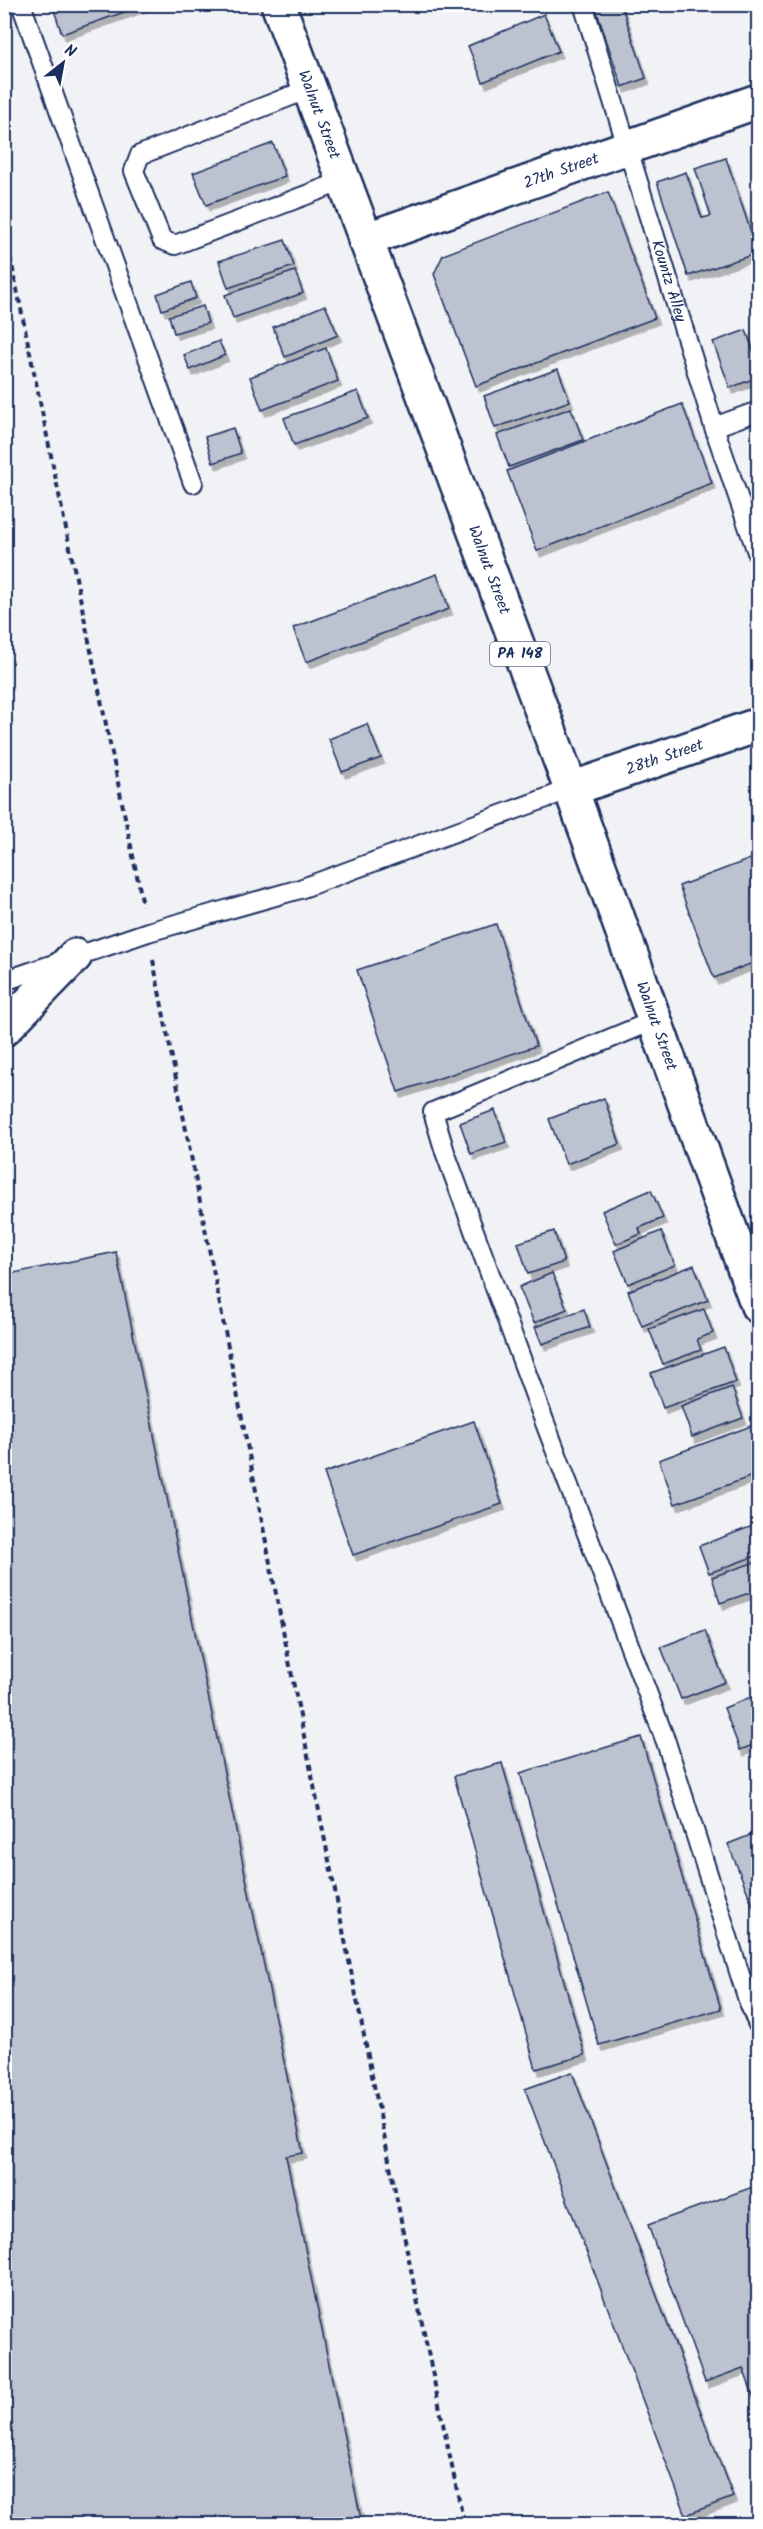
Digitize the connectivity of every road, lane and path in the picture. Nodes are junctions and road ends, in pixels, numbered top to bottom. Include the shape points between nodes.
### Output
1 (21, 4) edge
2 (278, 4) edge
3 (583, 4) edge
4 (309, 89) junction
5 (759, 101) edge
6 (629, 147) junction
7 (343, 181) junction
8 (4, 226) edge
9 (365, 240) junction
10 (759, 411) edge
11 (714, 427) junction
12 (194, 483) dead end
13 (759, 555) edge
14 (759, 724) edge
15 (571, 789) junction
16 (148, 932) junction
17 (75, 956) junction
18 (4, 981) edge
19 (655, 1020) junction
20 (4, 1029) edge
21 (759, 1306) edge
22 (759, 2025) edge
23 (464, 2524) edge

1 - 12 lane
2 - 4 main road, Walnut Street / PA 148
3 - 6 lane, Kountz Alley
4 - 7 main road, Walnut Street / PA 148
4 - 7 lane via 140,155 134,171 162,240 175,245
5 - 6 main road, 27th Street
6 - 9 main road, 27th Street
6 - 11 lane, Kountz Alley
7 - 9 main road, Walnut Street / PA 148
8 - 16 path
9 - 15 main road, Walnut Street / PA 148
10 - 11 lane
11 - 13 lane, Kountz Alley
14 - 15 main road, 28th Street
15 - 16 lane via 300,889
15 - 19 main road, Walnut Street / PA 148
16 - 17 lane
16 - 23 path via 293,1683
17 - 18 lane
17 - 20 main road
19 - 21 main road, Walnut Street / PA 148
19 - 22 lane via 433,1112 666,1742

